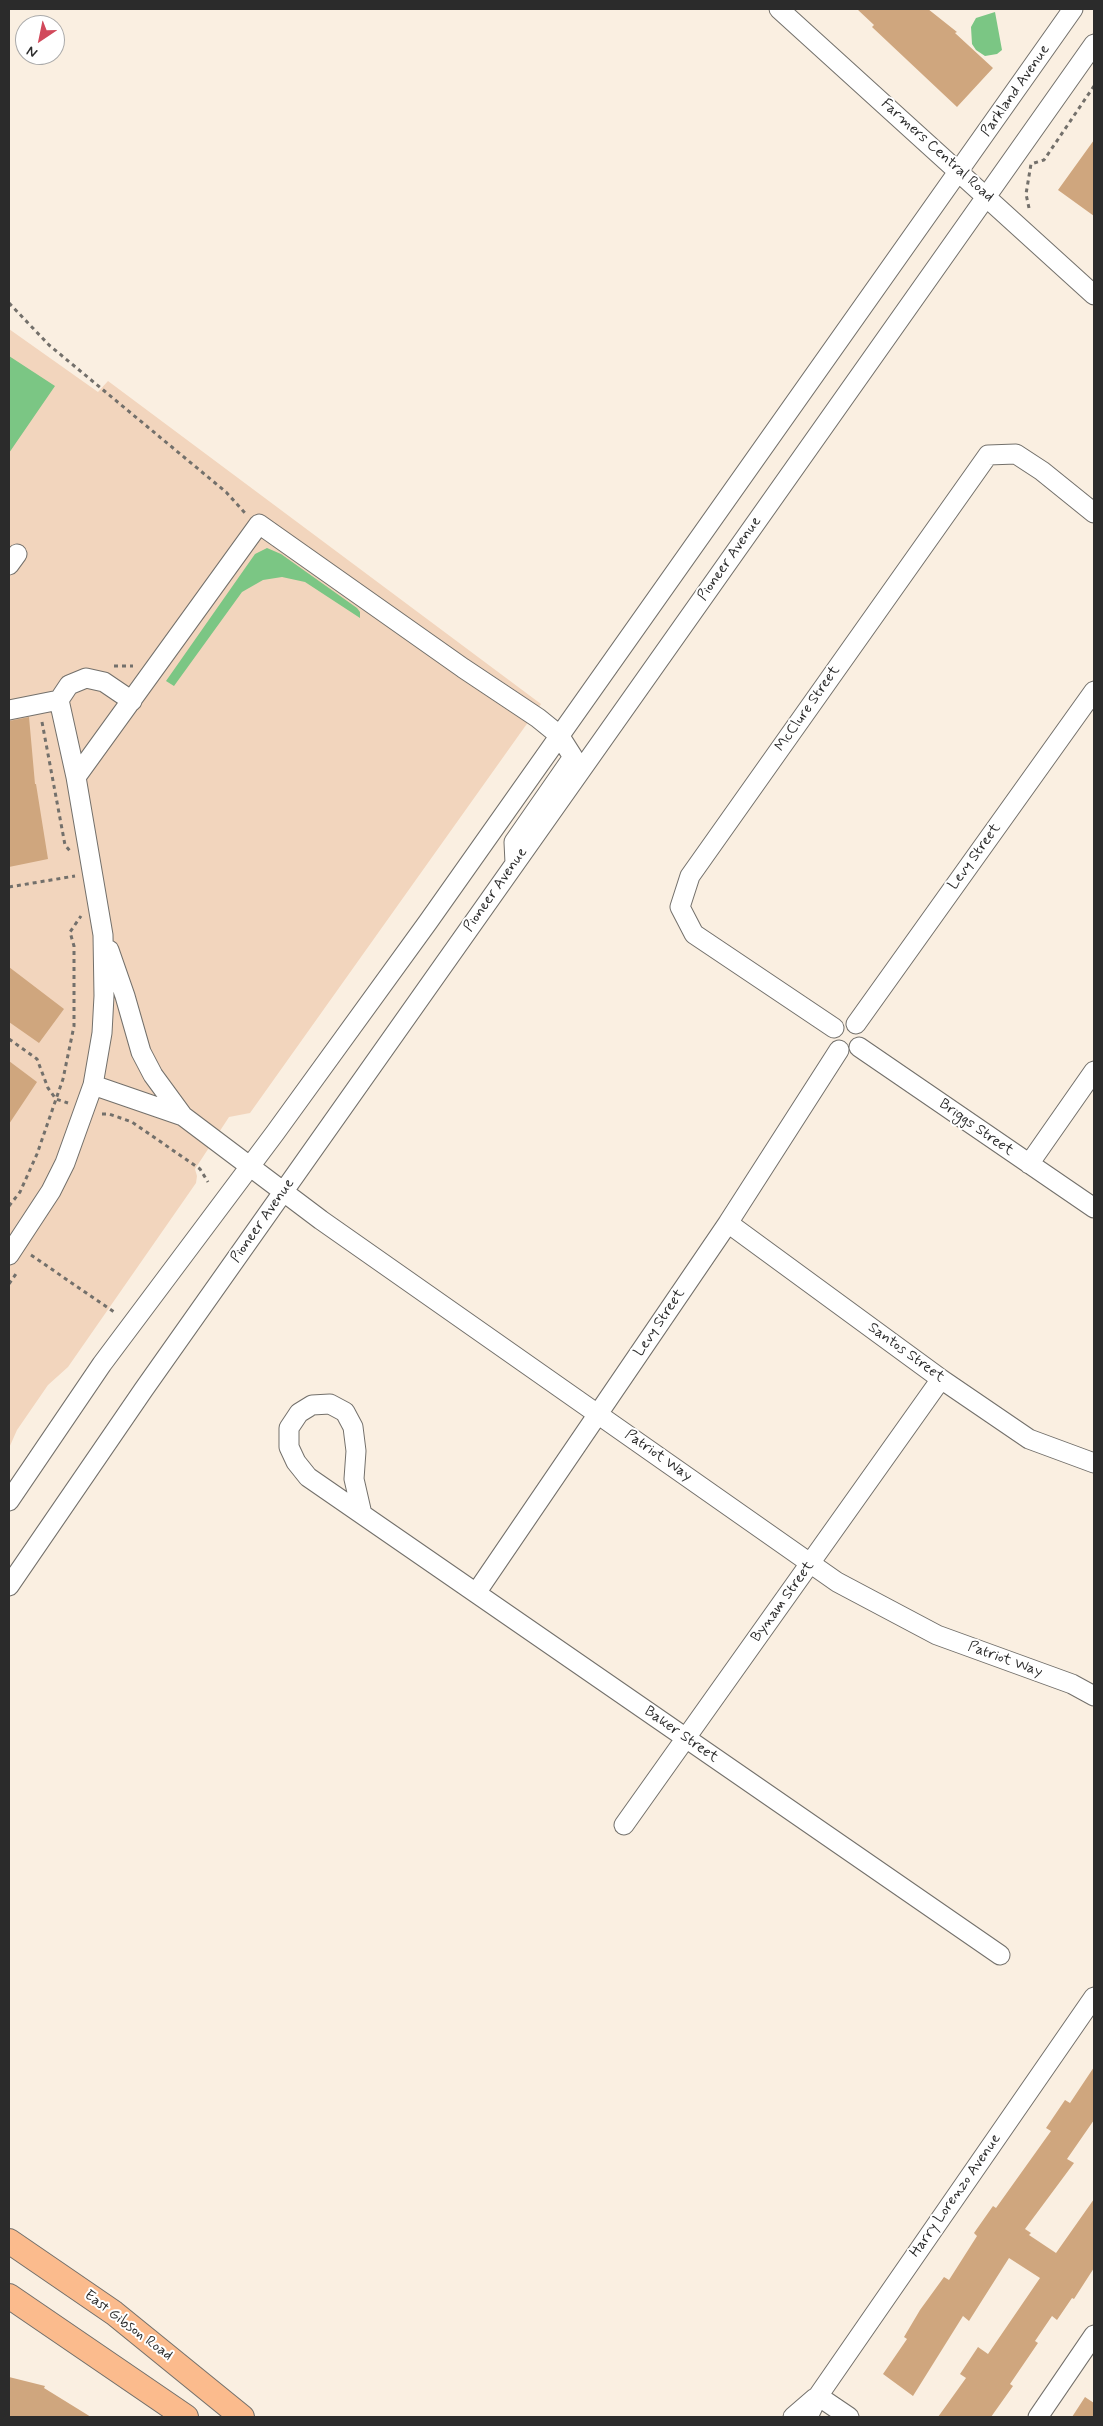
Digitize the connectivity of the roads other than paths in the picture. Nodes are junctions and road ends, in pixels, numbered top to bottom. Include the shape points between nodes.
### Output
1 (779, 9) edge
2 (1073, 9) edge
3 (1094, 44) edge
4 (959, 172) junction
5 (987, 196) junction
6 (1094, 295) edge
7 (1094, 513) edge
8 (1094, 691) edge
9 (132, 701) junction
10 (50, 702) junction
11 (9, 710) edge
12 (559, 736) junction
13 (76, 777) junction
14 (515, 863) junction
15 (103, 935) junction
16 (856, 1024) junction
17 (834, 1028) junction
18 (859, 1047) junction
19 (839, 1050) junction
20 (1094, 1071) edge
21 (93, 1084) junction
22 (183, 1116) junction
23 (1029, 1164) junction
24 (249, 1166) junction
25 (283, 1192) junction
26 (1094, 1208) edge
27 (728, 1223) junction
28 (18, 1262) edge
29 (941, 1379) junction
30 (598, 1413) junction
31 (1094, 1463) edge
32 (9, 1501) edge
33 (362, 1514) junction
34 (811, 1564) junction
35 (9, 1586) edge
36 (476, 1593) junction
37 (1094, 1696) edge
38 (684, 1737) junction
39 (624, 1825) dead end
40 (1000, 1956) dead end
41 (1094, 1997) edge
42 (9, 2241) edge
43 (9, 2296) edge
44 (1094, 2335) edge
45 (818, 2396) junction
46 (186, 2417) edge
47 (242, 2417) edge
48 (793, 2417) edge
49 (808, 2417) edge
50 (849, 2417) edge
51 (1038, 2417) edge

1 - 4 street, Farmers Central Road
2 - 4 street, Parkland Avenue
3 - 5 street
4 - 5 street, Farmers Central Road
4 - 12 street
5 - 6 street, Farmers Central Road
5 - 14 street, Pioneer Avenue
7 - 17 street, McClure Street via 1016,454 988,455 690,876 680,907 694,934
8 - 16 street, Levy Street
9 - 10 street via 104,682 86,678 69,685
9 - 12 street via 259,524 538,718
9 - 13 street
10 - 11 street
10 - 13 street
12 - 14 street via 573,757 514,842
12 - 24 street
13 - 15 street
14 - 25 street, Pioneer Avenue
15 - 21 street via 102,1032
15 - 22 street via 141,1052 153,1075
16 - 17 street via 841,1022
16 - 18 street via 862,1037
17 - 19 street via 831,1038
18 - 19 street via 849,1052
18 - 23 street, Briggs Street
19 - 27 street, Levy Street
20 - 23 street
21 - 22 street
21 - 28 street via 94,1112 65,1163
22 - 24 street, Patriot Way
23 - 26 street, Briggs Street
24 - 25 street, Patriot Way
24 - 32 street via 102,1364
25 - 30 street, Patriot Way
25 - 35 street, Pioneer Avenue
27 - 29 street, Santos Street
27 - 30 street, Levy Street
29 - 31 street, Santos Street via 1029,1440
29 - 34 street, Bynam Street
30 - 34 street, Patriot Way
30 - 36 street, Levy Street
33 - 33 street, Baker Street via 308,1477 289,1447 290,1428 298,1413 312,1405 330,1404 345,1412 353,1426 356,1451 354,1479
33 - 36 street, Baker Street
34 - 37 street, Patriot Way via 937,1635 1072,1684
34 - 38 street, Bynam Street
36 - 38 street, Baker Street
38 - 39 street, Bynam Street
38 - 40 street, Baker Street
41 - 45 street, Harry Lorenzo Avenue
42 - 47 main road, East Gibson Road via 114,2313
43 - 46 main road
44 - 51 street
45 - 48 street, Harry Lorenzo Avenue
45 - 49 street, Harry Lorenzo Avenue
45 - 50 street

